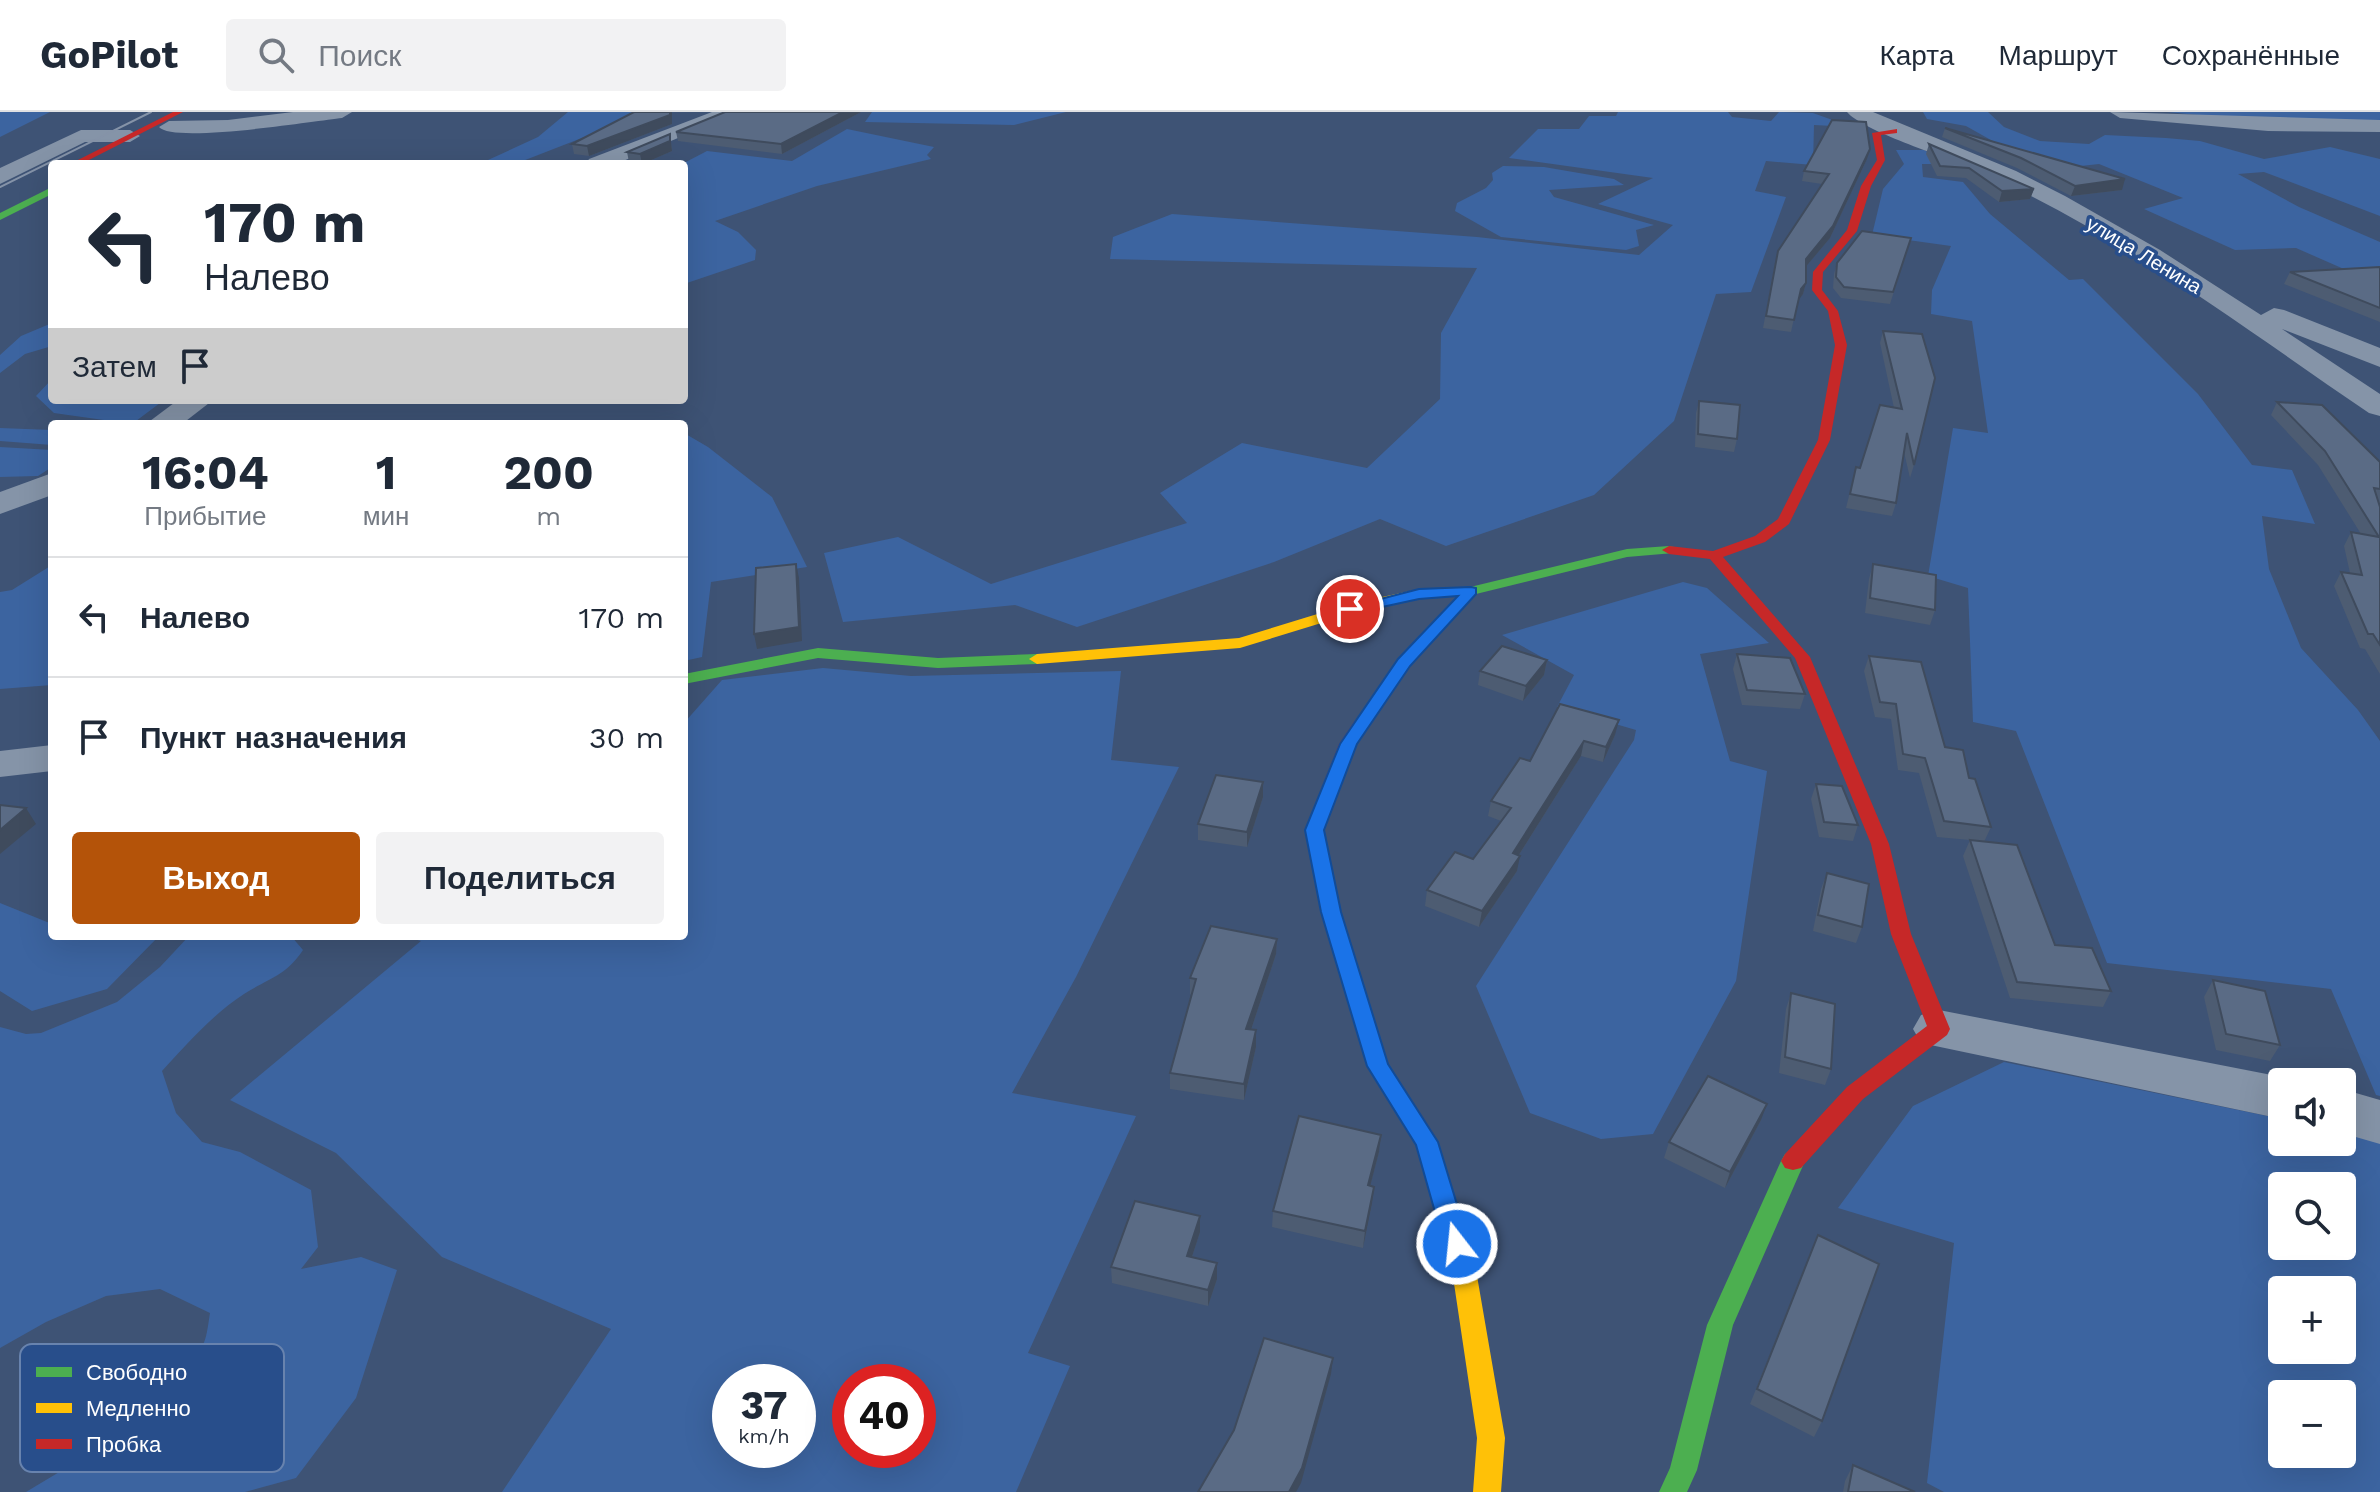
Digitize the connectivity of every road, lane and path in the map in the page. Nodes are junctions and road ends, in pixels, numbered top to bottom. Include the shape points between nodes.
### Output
1 (200, 112) edge
2 (342, 112) edge
3 (730, 112) edge
4 (1857, 112) edge
5 (2120, 112) edge
6 (174, 120) edge
7 (2380, 126) edge
8 (1894, 131) junction
9 (130, 136) junction
10 (82, 160) edge
11 (107, 160) edge
12 (607, 160) edge
13 (0, 177) edge
14 (48, 177) edge
15 (48, 192) edge
16 (0, 201) edge
17 (0, 217) edge
18 (2240, 315) junction
19 (2380, 358) edge
20 (192, 404) edge
21 (2380, 407) edge
22 (167, 420) edge
23 (48, 485) edge
24 (0, 504) edge
25 (1714, 555) junction
26 (1471, 591) junction
27 (688, 678) edge
28 (48, 758) edge
29 (0, 764) edge
30 (1939, 1029) junction
31 (2268, 1095) edge
32 (2356, 1115) edge
33 (2380, 1122) edge
34 (1487, 1492) edge
35 (1673, 1492) edge

1 - 6 street
2 - 6 street via 228,126
3 - 12 street
4 - 8 street, улица Ленина
5 - 7 street via 2268,125
6 - 9 street
6 - 11 street
8 - 18 street, улица Ленина via 2007,176 2122,239
8 - 25 street via 1876,133 1881,160 1866,186 1852,231 1818,272 1817,290 1833,311 1841,345 1824,440 1784,521 1760,539
9 - 10 street
9 - 13 street via 81,136
14 - 16 street
15 - 17 street
18 - 19 street via 2271,315
18 - 21 street, улица Ленина
20 - 22 street
23 - 24 street
25 - 26 street via 1675,550 1627,553
25 - 30 street via 1802,657 1880,844 1901,934
26 - 27 street via 1419,594 1350,609 1240,643 1101,657 938,663 818,653
26 - 34 street via 1404,663 1348,744 1314,830 1331,912 1378,1066 1427,1142 1464,1270 1491,1438
28 - 29 street
30 - 31 street
30 - 35 street via 1855,1093 1788,1167 1720,1325
32 - 33 street

